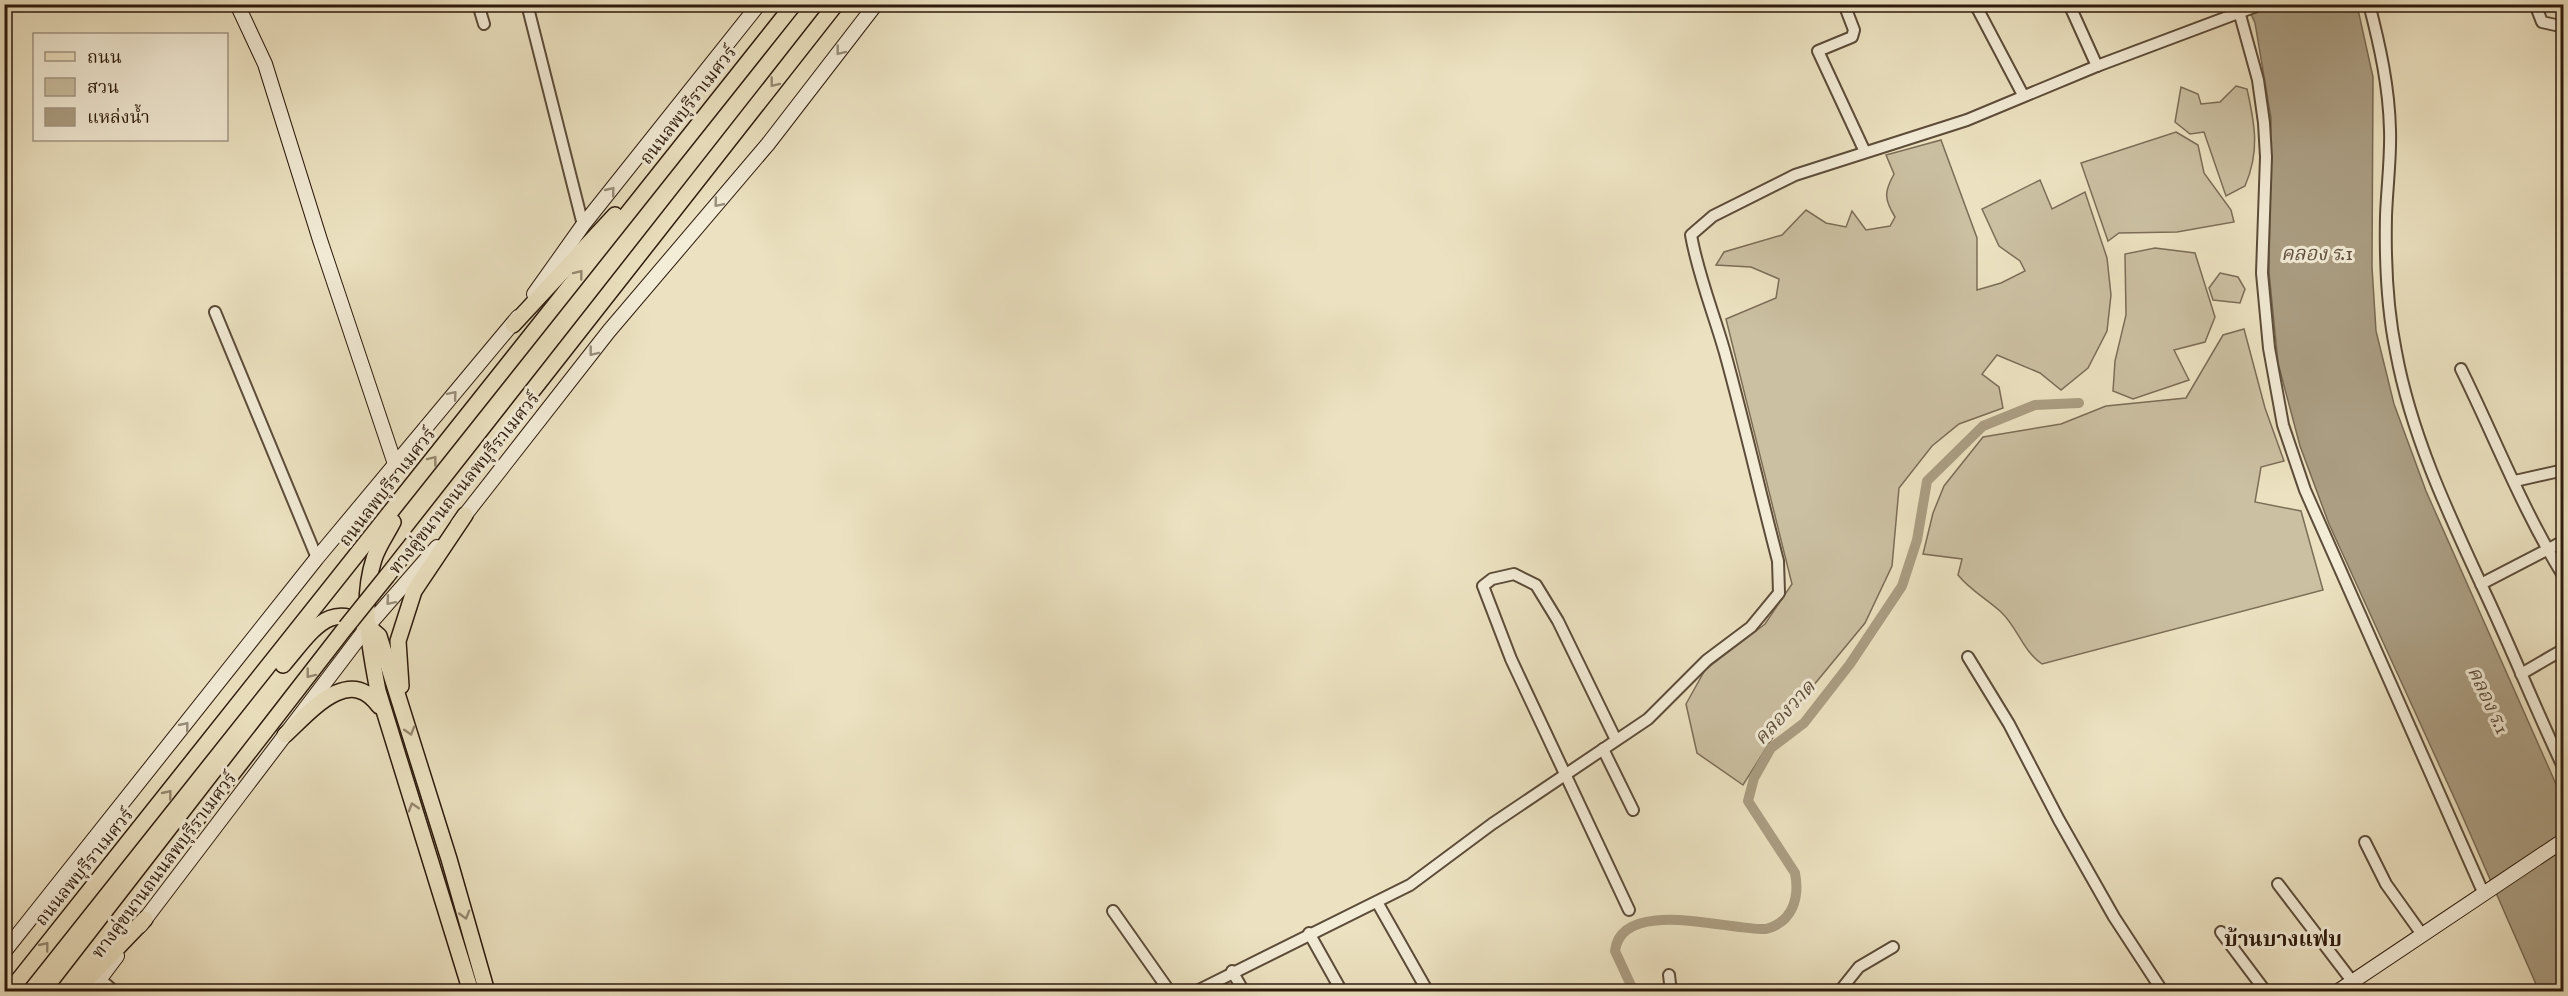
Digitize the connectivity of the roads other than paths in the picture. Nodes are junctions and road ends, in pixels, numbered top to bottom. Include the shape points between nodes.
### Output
1 (237, 4) edge
2 (478, 4) edge
3 (527, 4) edge
4 (759, 4) edge
5 (794, 4) edge
6 (836, 4) edge
7 (876, 4) edge
8 (1844, 4) edge
9 (1975, 4) edge
10 (2069, 4) edge
11 (2369, 4) edge
12 (2535, 4) edge
13 (2261, 5) edge
14 (2239, 9) edge
15 (484, 24) dead end
16 (2564, 30) edge
17 (2097, 66) junction
18 (2023, 95) junction
19 (688, 137) junction
20 (1865, 152) junction
21 (584, 225) junction
22 (215, 312) dead end
23 (513, 325) junction
24 (2461, 369) dead end
25 (394, 464) junction
26 (2564, 470) edge
27 (2515, 481) junction
28 (408, 492) junction
29 (465, 515) junction
30 (2564, 541) edge
31 (2548, 551) junction
32 (317, 558) junction
33 (2564, 577) edge
34 (2481, 584) junction
35 (368, 626) junction
36 (2564, 649) edge
37 (1968, 657) dead end
38 (2521, 674) junction
39 (402, 706) junction
40 (385, 713) junction
41 (285, 735) junction
42 (1616, 740) junction
43 (208, 744) junction
44 (1603, 749) junction
45 (2564, 769) edge
46 (1566, 773) junction
47 (1633, 810) dead end
48 (2564, 840) edge
49 (2365, 842) dead end
50 (2278, 884) dead end
51 (2485, 890) junction
52 (1377, 902) junction
53 (1629, 910) dead end
54 (1113, 911) dead end
55 (145, 919) junction
56 (2221, 932) dead end
57 (1309, 933) junction
58 (2421, 933) junction
59 (1893, 947) dead end
60 (4, 952) edge
61 (1232, 971) junction
62 (1669, 975) dead end
63 (100, 979) junction
64 (2352, 981) junction
65 (9, 992) edge
66 (63, 992) edge
67 (75, 992) edge
68 (90, 992) edge
69 (115, 992) edge
70 (471, 992) edge
71 (487, 992) edge
72 (1170, 992) edge
73 (1195, 992) edge
74 (1244, 992) edge
75 (1342, 992) edge
76 (1428, 992) edge
77 (1671, 992) edge
78 (1839, 992) edge
79 (2163, 992) edge
80 (2266, 992) edge
81 (2337, 992) edge

1 - 25 main road via 265,64
2 - 15 street
3 - 21 street
21 -> 4 main road
5 - 19 main road, ถนนลพบุรีราเมศวร์
6 -> 66 main road, bridge
7 -> 29 main road, ทางคู่ขนานถนนลพบุรีราเมศวร์ via 768,144 609,331
8 - 20 street via 1854,30 1852,37 1818,51
9 - 18 street
10 - 17 street
11 - 34 street via 2383,62 2390,131 2386,219 2395,351 2427,460
12 - 16 street via 2542,22
13 - 14 street
14 - 17 street
14 - 51 street via 2258,80 2264,123 2265,308 2283,425 2305,490
17 - 18 street
18 - 20 street via 1966,120
19 - 23 main road
28 -> 19 main road, ถนนลพบุรีราเมศวร์
20 - 42 street via 1795,175 1713,216 1691,235 1696,266 1712,308 1778,561 1779,593 1751,627 1707,660 1648,719
21 - 23 main road
22 - 32 street
25 -> 23 main road
24 - 27 street
25 - 32 main road
26 - 27 street
27 - 31 street
28 - 35 main road via 375,556 369,577
28 - 43 main road, ถนนลพบุรีราเมศวร์
29 -> 35 main road, ทางคู่ขนานถนนลพบุรีราเมศวร์
29 - 39 main road via 414,591 405,616 398,641
30 - 31 street
31 - 33 street
31 - 34 street
60 -> 32 main road
34 - 38 street
35 - 39 main road via 379,636
35 - 40 main road
35 - 41 main road, ทางคู่ขนานถนนลพบุรีราเมศวร์
35 - 43 main road via 350,617 334,616 321,621
36 - 38 street
37 - 79 street via 2115,918
38 - 45 street
39 -> 71 main road
40 - 41 main road via 371,695 360,689 334,692
70 -> 40 main road
41 - 55 main road, ทางคู่ขนานถนนลพบุรีราเมศวร์
42 - 44 street
42 - 46 street via 1536,585 1514,574 1492,579 1483,586 1515,668
65 -> 43 main road, ถนนลพบุรีราเมศวร์
44 - 46 street
44 - 47 street
46 - 52 street via 1410,885
46 - 53 street
48 - 51 main road
49 - 58 street via 2386,884
50 - 64 street
51 - 58 main road
52 - 57 street
52 - 76 street
54 - 72 street
55 - 63 main road, ทางคู่ขนานถนนลพบุรีราเมศวร์
55 - 67 main road
56 - 80 street
57 - 61 street
57 - 75 street
58 - 64 main road
59 - 78 street via 1859,967
61 - 73 street
61 - 74 street
62 - 77 street
63 - 68 main road, ทางคู่ขนานถนนลพบุรีราเมศวร์
63 - 69 street
64 - 81 main road

